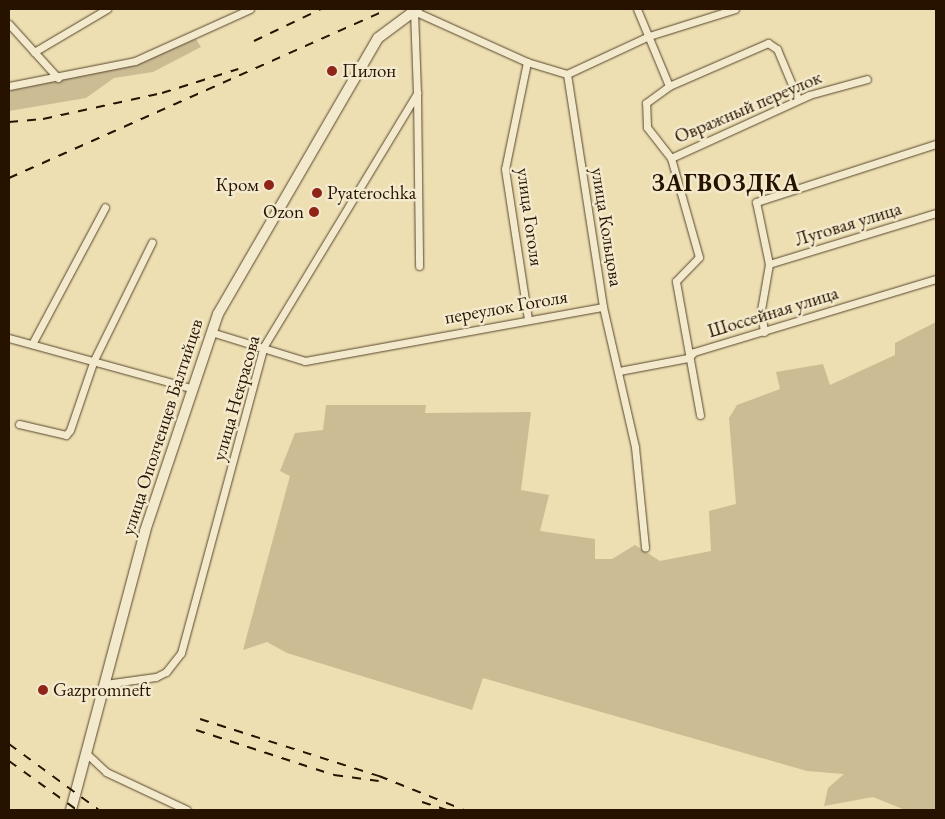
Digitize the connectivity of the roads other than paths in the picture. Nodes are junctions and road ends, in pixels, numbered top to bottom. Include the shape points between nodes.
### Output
1 (107, 9) edge
2 (250, 9) edge
3 (637, 9) edge
4 (735, 9) edge
5 (416, 10) edge
6 (9, 24) edge
7 (649, 36) junction
8 (34, 52) junction
9 (527, 62) junction
10 (567, 74) junction
11 (58, 78) junction
12 (867, 79) dead end
13 (9, 86) edge
14 (669, 86) junction
15 (417, 93) junction
16 (798, 99) junction
17 (936, 144) edge
18 (671, 158) junction
19 (105, 207) dead end
20 (936, 214) edge
21 (152, 242) dead end
22 (769, 264) junction
23 (419, 266) dead end
24 (936, 279) edge
25 (603, 307) junction
26 (528, 319) junction
27 (211, 332) junction
28 (764, 332) junction
29 (9, 338) edge
30 (32, 344) junction
31 (264, 346) junction
32 (688, 358) junction
33 (94, 360) junction
34 (620, 371) junction
35 (190, 388) junction
36 (700, 415) dead end
37 (19, 424) dead end
38 (644, 548) dead end
39 (105, 684) junction
40 (87, 754) junction
41 (71, 810) edge
42 (187, 810) edge

1 - 8 street
2 - 11 street via 135,62
3 - 7 street
4 - 7 street
5 - 9 street
5 - 15 street
5 - 27 main road, улица Ополченцев Балтийцев via 378,38
6 - 8 street
7 - 10 street
7 - 14 street
8 - 11 street
9 - 10 street
9 - 26 street, улица Гоголя via 505,169
10 - 25 street, улица Кольцова
11 - 13 street
12 - 16 street, Овражный переулок
14 - 16 street via 768,43 777,49
14 - 18 street via 646,102 647,127
15 - 23 street
15 - 31 street, улица Некрасова
16 - 18 street, Овражный переулок
17 - 22 street via 756,202
18 - 32 street via 699,257 676,280
19 - 30 street
20 - 22 street, Луговая улица
21 - 33 street
22 - 28 street via 761,310
24 - 28 street, Шоссейная улица
25 - 26 street, переулок Гоголя
25 - 34 street, улица Кольцова
26 - 31 street, переулок Гоголя via 304,361
27 - 31 street, переулок Гоголя
27 - 35 main road, улица Ополченцев Балтийцев
28 - 32 street, Шоссейная улица
29 - 30 street
30 - 33 street
31 - 39 street, улица Некрасова via 187,638 166,672
32 - 34 street, Шоссейная улица
32 - 36 street
33 - 35 street
33 - 37 street via 66,435
34 - 38 street, улица Кольцова via 635,446
35 - 39 main road, улица Ополченцев Балтийцев
39 - 40 main road, улица Ополченцев Балтийцев
40 - 41 main road, улица Ополченцев Балтийцев
40 - 42 street via 106,772

